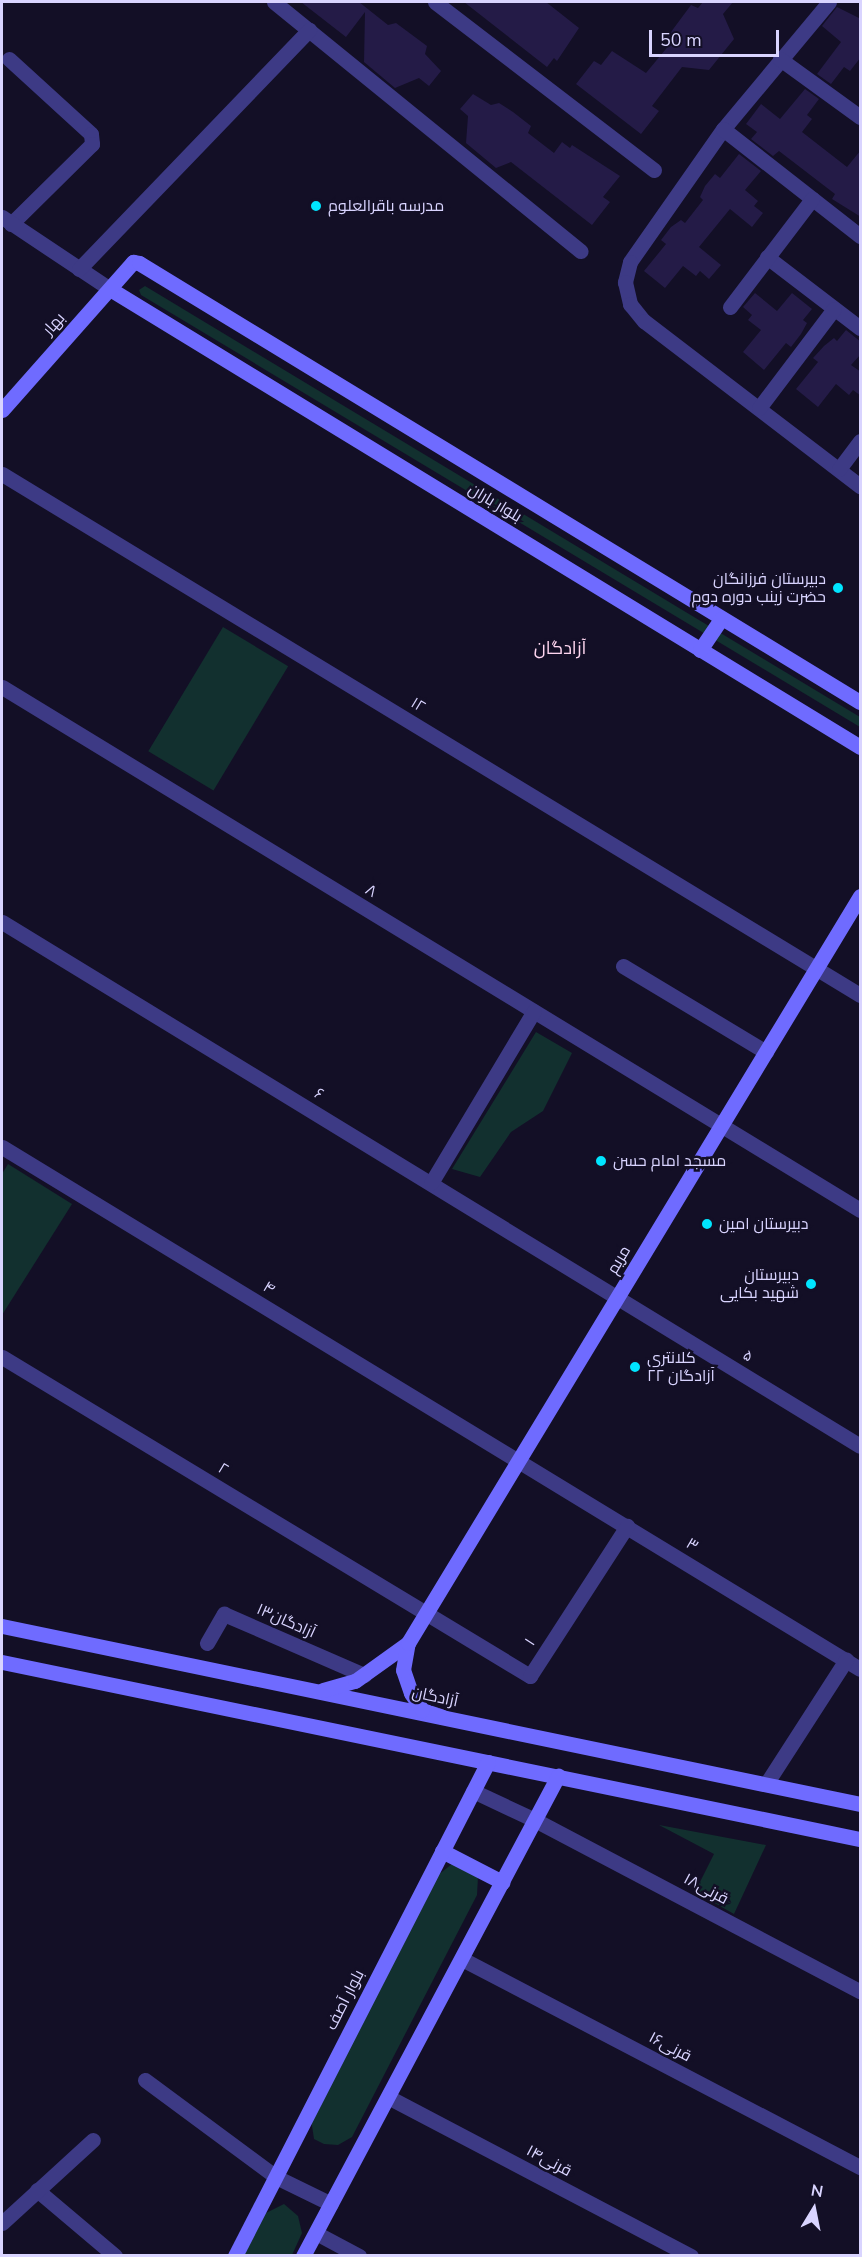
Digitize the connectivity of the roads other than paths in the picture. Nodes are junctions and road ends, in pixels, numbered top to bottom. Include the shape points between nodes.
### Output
1 (274, 2) edge
2 (435, 2) edge
3 (829, 2) edge
4 (309, 30) junction
5 (780, 59) junction
6 (9, 60) dead end
7 (861, 117) edge
8 (723, 129) junction
9 (654, 170) dead end
10 (812, 199) junction
11 (6, 220) edge
12 (861, 236) edge
13 (580, 251) dead end
14 (767, 257) junction
15 (133, 262) joint
16 (79, 269) junction
17 (110, 289) junction
18 (730, 307) dead end
19 (834, 309) junction
20 (861, 328) edge
21 (759, 408) junction
22 (2, 410) edge
23 (861, 441) edge
24 (839, 469) junction
25 (2, 474) edge
26 (861, 486) edge
27 (721, 619) junction
28 (700, 650) junction
29 (2, 687) edge
30 (861, 702) edge
31 (861, 747) edge
32 (861, 896) edge
33 (2, 922) edge
34 (623, 966) dead end
35 (816, 968) junction
36 (861, 995) edge
37 (534, 1011) junction
38 (766, 1052) junction
39 (721, 1125) junction
40 (2, 1147) edge
41 (431, 1183) junction
42 (861, 1210) edge
43 (618, 1297) junction
44 (2, 1357) edge
45 (861, 1446) edge
46 (518, 1460) junction
47 (627, 1526) junction
48 (427, 1612) junction
49 (2, 1626) edge
50 (207, 1643) dead end
51 (408, 1643) junction
52 (846, 1660) junction
53 (2, 1662) edge
54 (861, 1669) edge
55 (364, 1675) junction
56 (310, 1690) junction
57 (442, 1717) junction
58 (488, 1762) junction
59 (558, 1776) junction
60 (766, 1784) junction
61 (473, 1791) junction
62 (861, 1804) edge
63 (535, 1820) junction
64 (861, 1839) edge
65 (442, 1851) junction
66 (502, 1882) junction
67 (462, 1959) junction
68 (861, 1991) edge
69 (145, 2080) dead end
70 (390, 2098) junction
71 (93, 2140) dead end
72 (861, 2167) edge
73 (276, 2176) junction
74 (37, 2190) junction
75 (331, 2204) junction
76 (2, 2223) edge
77 (316, 2233) junction
78 (115, 2256) edge
79 (235, 2256) edge
80 (303, 2256) edge
81 (359, 2256) edge
82 (691, 2256) edge

1 - 4 street
2 - 9 street
3 - 5 street
4 - 13 street
4 - 16 street
5 - 7 street
5 - 8 street
6 - 11 street via 92,139 92,144
8 - 10 street
8 - 21 street via 630,262 625,282 630,304 644,321
10 - 12 street
10 - 14 street
11 - 16 street
14 - 18 street
14 - 19 street
15 - 17 street, بهار
15 - 27 street, بلوار باران
16 - 17 street
17 - 22 street, بهار
17 - 28 street, بلوار باران
19 - 20 street
19 - 21 street
21 - 24 street
23 - 24 street
24 - 26 street
25 - 35 street, ۱۲
27 - 28 street
27 - 30 street, بلوار باران
28 - 31 street, بلوار باران
29 - 37 street, ۸
32 - 35 street, مریم
33 - 41 street, ۶
34 - 38 street
35 - 36 street, ۱۲
35 - 38 street, مریم
37 - 39 street, ۸
37 - 41 street
38 - 39 street, مریم
39 - 42 street, ۸
39 - 43 street, مریم
40 - 46 street, ۴
41 - 43 street, ۶
43 - 45 street, ۵
43 - 46 street, مریم
44 - 48 street, ۲
46 - 47 street, ۳
46 - 48 street, مریم
47 - 48 street, ۱ via 530,1676
47 - 52 street, ۳
48 - 51 street, مریم
49 - 56 street, آزادگان
50 - 55 street, آزادگان۱۳ via 224,1614
51 - 55 street
51 - 57 street via 403,1670 411,1693 422,1710
52 - 54 street, ۳
52 - 60 street
53 - 58 street
55 - 56 street via 332,1690
56 - 57 street, آزادگان
57 - 60 street, آزادگان
58 - 59 street
58 - 61 street, بلوار آصف
59 - 63 street
59 - 64 street
60 - 62 street, آزادگان
61 - 63 street, قرنی۱۸
61 - 65 street, بلوار آصف
63 - 66 street
63 - 68 street, قرنی۱۸
65 - 66 street
65 - 73 street, بلوار آصف
66 - 67 street
67 - 70 street
67 - 72 street, قرنی۱۶
69 - 73 street
70 - 75 street
70 - 82 street, قرنی۱۴
71 - 74 street
73 - 75 street
73 - 79 street, بلوار آصف
74 - 76 street
74 - 78 street
75 - 77 street
77 - 80 street
77 - 81 street

